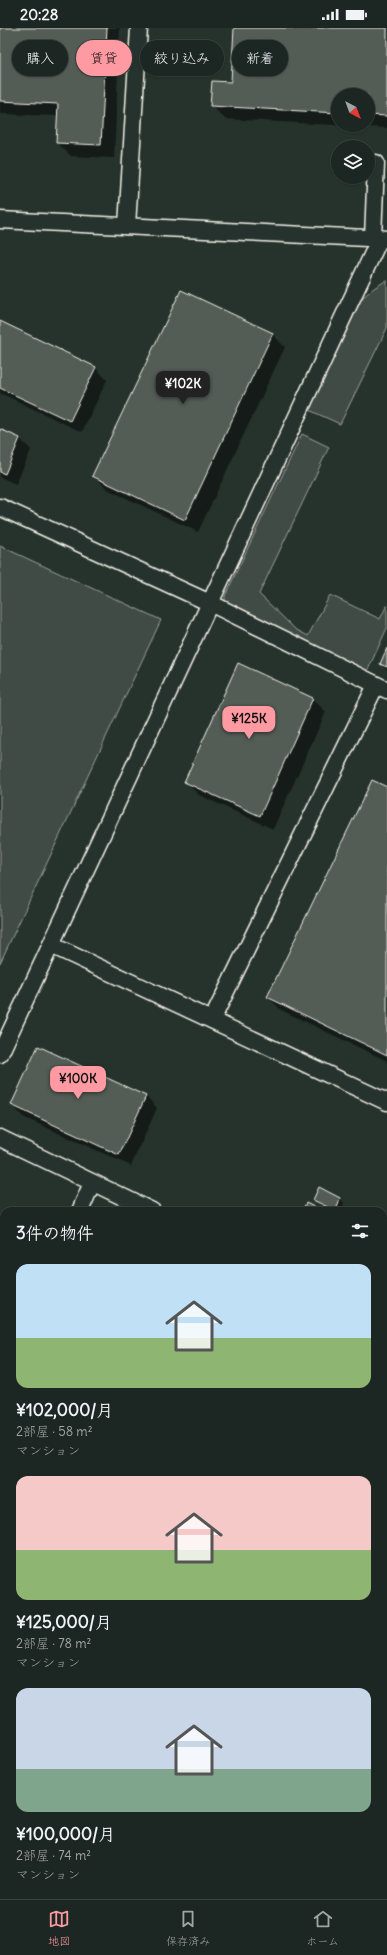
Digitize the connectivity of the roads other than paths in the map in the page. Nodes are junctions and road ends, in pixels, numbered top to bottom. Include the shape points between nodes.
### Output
1 (139, 28) edge
2 (376, 163) dead end
3 (0, 220) edge
4 (127, 226) junction
5 (380, 238) edge
6 (0, 508) edge
7 (210, 603) junction
8 (382, 688) edge
9 (51, 944) junction
10 (212, 1020) junction
11 (0, 1054) edge
12 (387, 1102) edge
13 (0, 1138) edge
14 (92, 1183) junction
15 (82, 1207) edge
16 (143, 1207) edge

1 - 4 lane
2 - 5 lane
3 - 4 lane
4 - 5 lane
5 - 7 lane
6 - 7 lane
7 - 8 lane
7 - 9 lane
8 - 10 lane
9 - 10 lane
9 - 11 lane
10 - 12 lane
13 - 14 lane
14 - 15 lane
14 - 16 lane

